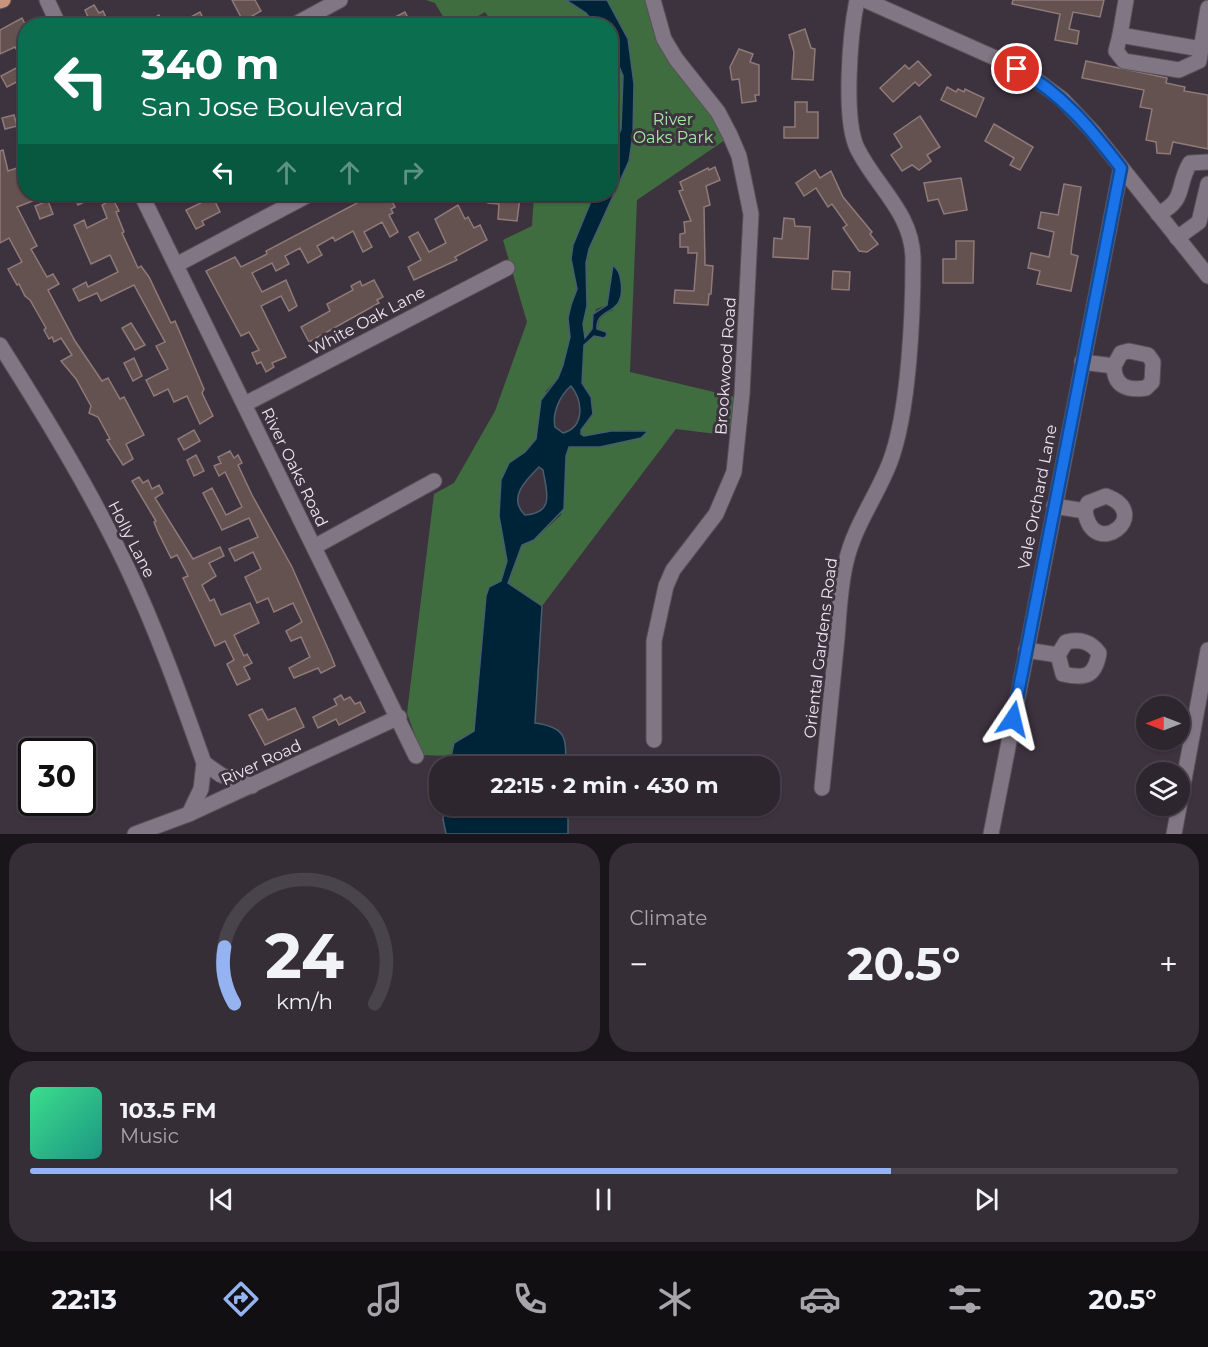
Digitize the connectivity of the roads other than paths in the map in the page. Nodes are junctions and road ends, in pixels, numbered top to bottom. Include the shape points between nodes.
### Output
1 (46, 0) edge
2 (340, 0) edge
3 (653, 0) edge
4 (857, 0) edge
5 (865, 0) edge
6 (1126, 0) edge
7 (1208, 8) edge
8 (55, 18) edge
9 (307, 18) edge
10 (1120, 35) junction
11 (1201, 49) junction
12 (1208, 162) edge
13 (1121, 168) junction
14 (1208, 184) edge
15 (144, 201) edge
16 (297, 201) edge
17 (1158, 214) junction
18 (1177, 238) junction
19 (176, 265) junction
20 (507, 268) dead end
21 (1208, 276) edge
22 (0, 345) edge
23 (1082, 362) junction
24 (1113, 366) dead end
25 (245, 404) junction
26 (434, 481) dead end
27 (1054, 506) junction
28 (1085, 510) dead end
29 (314, 547) junction
30 (1026, 650) junction
31 (1208, 650) edge
32 (1058, 655) dead end
33 (399, 717) junction
34 (654, 740) dead end
35 (416, 756) dead end
36 (204, 762) junction
37 (252, 786) junction
38 (822, 788) dead end
39 (189, 814) junction
40 (135, 834) edge
41 (991, 834) edge
42 (1174, 834) edge

1 - 8 street
2 - 9 street
3 - 34 street, Brookwood Road via 664,39 718,112 730,135 742,166 751,214 743,383 734,472 716,514 673,570 666,586 654,641
4 - 38 street, Oriental Gardens Road via 851,39 851,129 863,159 903,216 912,245 913,275 898,436 891,461 845,562
5 - 13 street via 1031,76 1077,114
6 - 10 street
7 - 11 street
10 - 11 street
10 - 11 street via 1116,51 1124,61 1168,69 1195,64
12 - 17 street via 1190,163 1178,200
13 - 17 street
13 - 23 street, Vale Orchard Lane
14 - 18 street via 1199,222
15 - 19 street, River Oaks Road
16 - 19 street
17 - 18 street
18 - 21 street
19 - 25 street, River Oaks Road
20 - 25 street, White Oak Lane
22 - 36 street, Holly Lane via 54,430 125,562 159,637
23 - 24 street
23 - 27 street, Vale Orchard Lane
25 - 29 street, River Oaks Road
26 - 29 street
27 - 28 street
27 - 30 street, Vale Orchard Lane
29 - 33 street, River Oaks Road
30 - 32 street
30 - 41 street, Vale Orchard Lane
31 - 42 street
33 - 35 street, River Oaks Road
33 - 37 street, River Road
36 - 37 street via 221,775
36 - 39 street, Holly Lane via 201,789
37 - 39 street, River Road
39 - 40 street, River Road

